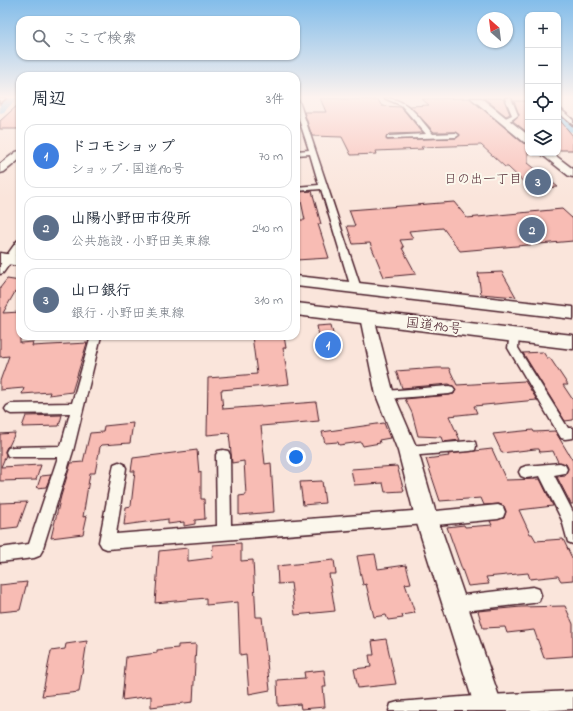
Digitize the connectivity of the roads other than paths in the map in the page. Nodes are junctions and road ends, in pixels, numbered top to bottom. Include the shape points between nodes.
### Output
1 (304, 131) edge
2 (427, 131) edge
3 (516, 131) edge
4 (456, 135) dead end
5 (431, 136) junction
6 (389, 138) dead end
7 (525, 138) edge
8 (312, 152) junction
9 (300, 153) edge
10 (549, 156) edge
11 (16, 157) edge
12 (0, 170) edge
13 (573, 174) edge
14 (323, 187) junction
15 (300, 189) edge
16 (16, 249) edge
17 (7, 262) edge
18 (300, 281) edge
19 (356, 288) junction
20 (300, 309) edge
21 (573, 312) edge
22 (367, 317) junction
23 (514, 335) junction
24 (95, 340) edge
25 (573, 342) edge
26 (449, 390) dead end
27 (386, 395) junction
28 (77, 408) junction
29 (11, 409) dead end
30 (573, 433) edge
31 (470, 446) dead end
32 (66, 451) junction
33 (408, 451) junction
34 (12, 452) dead end
35 (223, 455) dead end
36 (119, 468) dead end
37 (560, 469) dead end
38 (544, 470) junction
39 (526, 472) dead end
40 (498, 512) dead end
41 (426, 516) junction
42 (224, 532) junction
43 (573, 537) edge
44 (0, 555) edge
45 (533, 595) dead end
46 (455, 604) junction
47 (573, 700) edge
48 (489, 707) edge
49 (398, 711) edge

1 - 8 street
2 - 5 street
3 - 7 main road
4 - 5 street
5 - 6 street
8 - 9 street
8 - 14 street
10 - 13 main road
11 - 12 main road
14 - 15 street
14 - 19 street
16 - 17 street
18 - 19 highway, 国道190号
19 - 21 highway, 国道190号
20 - 22 highway, 国道190号
22 - 23 highway, 国道190号
22 - 27 street
23 - 25 highway, 国道190号
23 - 30 street via 513,348 565,434
24 - 28 street
26 - 27 street
27 - 33 street
28 - 29 street
28 - 32 street
31 - 33 street
32 - 34 street
32 - 44 street via 34,551
33 - 41 street
35 - 42 street
36 - 42 street via 107,542
37 - 38 street
38 - 39 street
38 - 43 street via 568,519
40 - 41 street via 436,518
41 - 42 street
41 - 46 street
45 - 46 street
46 - 48 street
47 - 48 street
48 - 49 street

